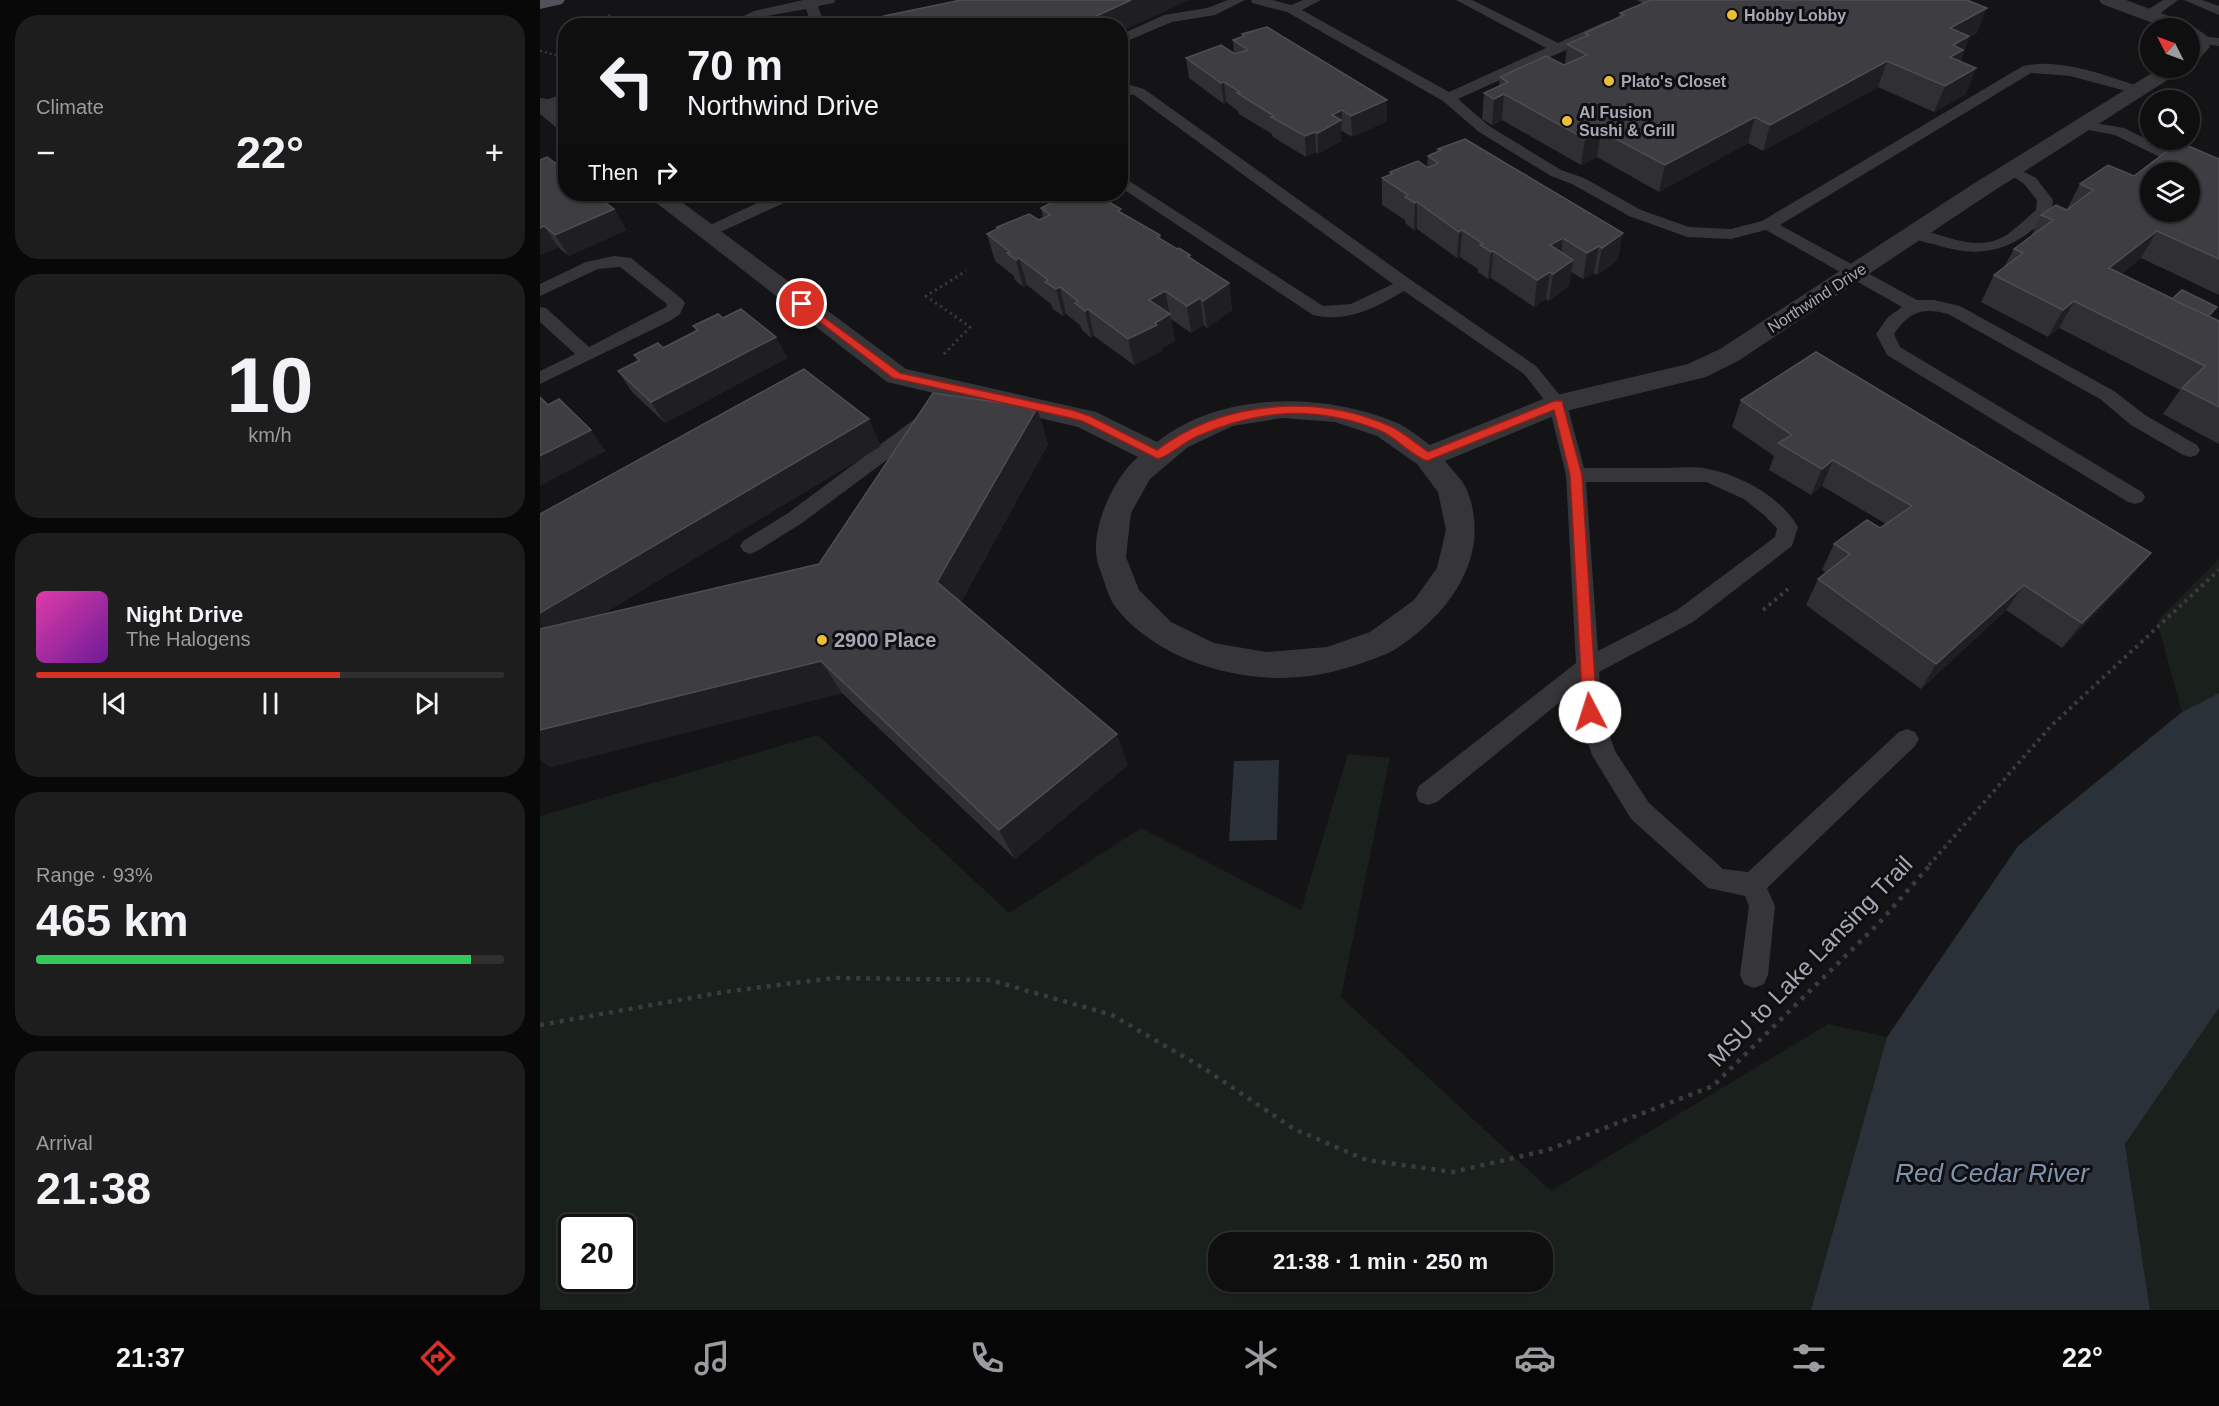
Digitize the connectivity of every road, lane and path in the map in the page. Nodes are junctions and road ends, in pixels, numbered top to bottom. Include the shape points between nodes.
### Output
1 (555, 0) edge
2 (829, 0) edge
3 (1239, 0) edge
4 (1257, 0) edge
5 (1315, 0) edge
6 (1462, 0) edge
7 (2109, 0) edge
8 (2172, 0) edge
9 (2190, 0) edge
10 (809, 2) edge
11 (1655, 2) edge
12 (540, 3) edge
13 (1292, 9) junction
14 (2219, 12) edge
15 (610, 13) dead end
16 (2149, 15) junction
17 (608, 18) edge
18 (749, 18) edge
19 (816, 18) edge
20 (2155, 18) edge
21 (1128, 36) edge
22 (1558, 49) junction
23 (540, 51) edge
24 (558, 54) edge
25 (2157, 78) edge
26 (2137, 90) junction
27 (1128, 91) edge
28 (1448, 98) junction
29 (558, 100) edge
30 (541, 105) edge
31 (558, 118) edge
32 (2083, 125) junction
33 (2011, 170) junction
34 (2219, 181) edge
35 (1128, 185) edge
36 (666, 201) edge
37 (759, 201) edge
38 (1768, 225) junction
39 (708, 232) junction
40 (1916, 233) junction
41 (966, 271) dead end
42 (1856, 274) junction
43 (1405, 284) junction
44 (540, 291) edge
45 (1914, 306) junction
46 (540, 312) edge
47 (587, 355) junction
48 (940, 358) dead end
49 (540, 378) edge
50 (950, 387) junction
51 (1558, 404) junction
52 (2190, 450) dead end
53 (1158, 455) junction
54 (1427, 457) junction
55 (1576, 475) junction
56 (2136, 497) dead end
57 (750, 546) dead end
58 (2219, 570) edge
59 (2207, 580) joint
60 (1788, 589) dead end
61 (1763, 610) dead end
62 (1586, 668) junction
63 (1907, 739) dead end
64 (1428, 794) dead end
65 (1753, 885) junction
66 (1754, 975) dead end
67 (540, 1025) edge

1 - 12 main road
2 - 10 lane
3 - 21 lane via 1210,12 1169,18
4 - 13 lane
5 - 13 lane
6 - 22 lane
7 - 16 street
8 - 16 lane
9 - 14 lane
10 - 18 lane
10 - 19 lane
11 - 22 lane
13 - 28 lane
15 - 17 path
16 - 20 street
22 - 28 lane
23 - 24 path
25 - 26 street, Northwind Drive
26 - 32 street, Northwind Drive
26 - 38 lane via 2076,72 2049,67 2028,69
27 - 43 lane via 1139,92
28 - 38 lane via 1484,129 1556,173 1635,213 1687,231 1731,234
29 - 30 lane
30 - 31 street
32 - 33 street, Northwind Drive
32 - 34 lane via 2119,131
33 - 40 street, Northwind Drive
33 - 40 lane via 2030,181 2045,200 2044,212 2004,242 1970,247 1944,244
35 - 43 lane via 1319,311 1338,314 1362,307
36 - 39 street
37 - 39 lane
38 - 42 lane
39 - 50 street via 897,376
40 - 42 street, Northwind Drive
41 - 48 path via 926,296 970,327
42 - 45 lane
42 - 51 street, Northwind Drive via 1729,355 1696,371
43 - 51 lane via 1530,370
44 - 47 lane via 602,262 615,260 625,262 676,303 674,310 664,317
45 - 52 lane via 1934,304 1954,310 2107,395 2138,420
45 - 56 lane via 1894,321 1885,334 1893,351
46 - 47 lane
47 - 49 lane
50 - 53 street via 1086,419
50 - 57 lane via 923,423 795,518
51 - 54 street, Northwind Drive
51 - 55 lane
53 - 54 street via 1178,440 1227,418 1282,409 1337,412 1387,429
53 - 54 street via 1139,472 1116,513 1111,557 1126,597 1160,631 1208,655 1266,665 1327,660 1382,641 1425,609 1452,570 1461,530 1452,490
55 - 62 lane
55 - 62 lane via 1706,475 1725,479 1778,514 1788,527 1785,541 1685,616
58 - 59 path, MSU to Lake Lansing Trail
59 - 67 path, MSU to Lake Lansing Trail via 2051,726 1878,924 1713,1086 1548,1150 1453,1172 1366,1160 1294,1129 1205,1069 1112,1015 990,980 834,978 724,992
60 - 61 path
62 - 64 lane
62 - 65 lane via 1590,712 1604,755 1640,811 1717,880
63 - 65 lane
65 - 66 lane via 1762,906

